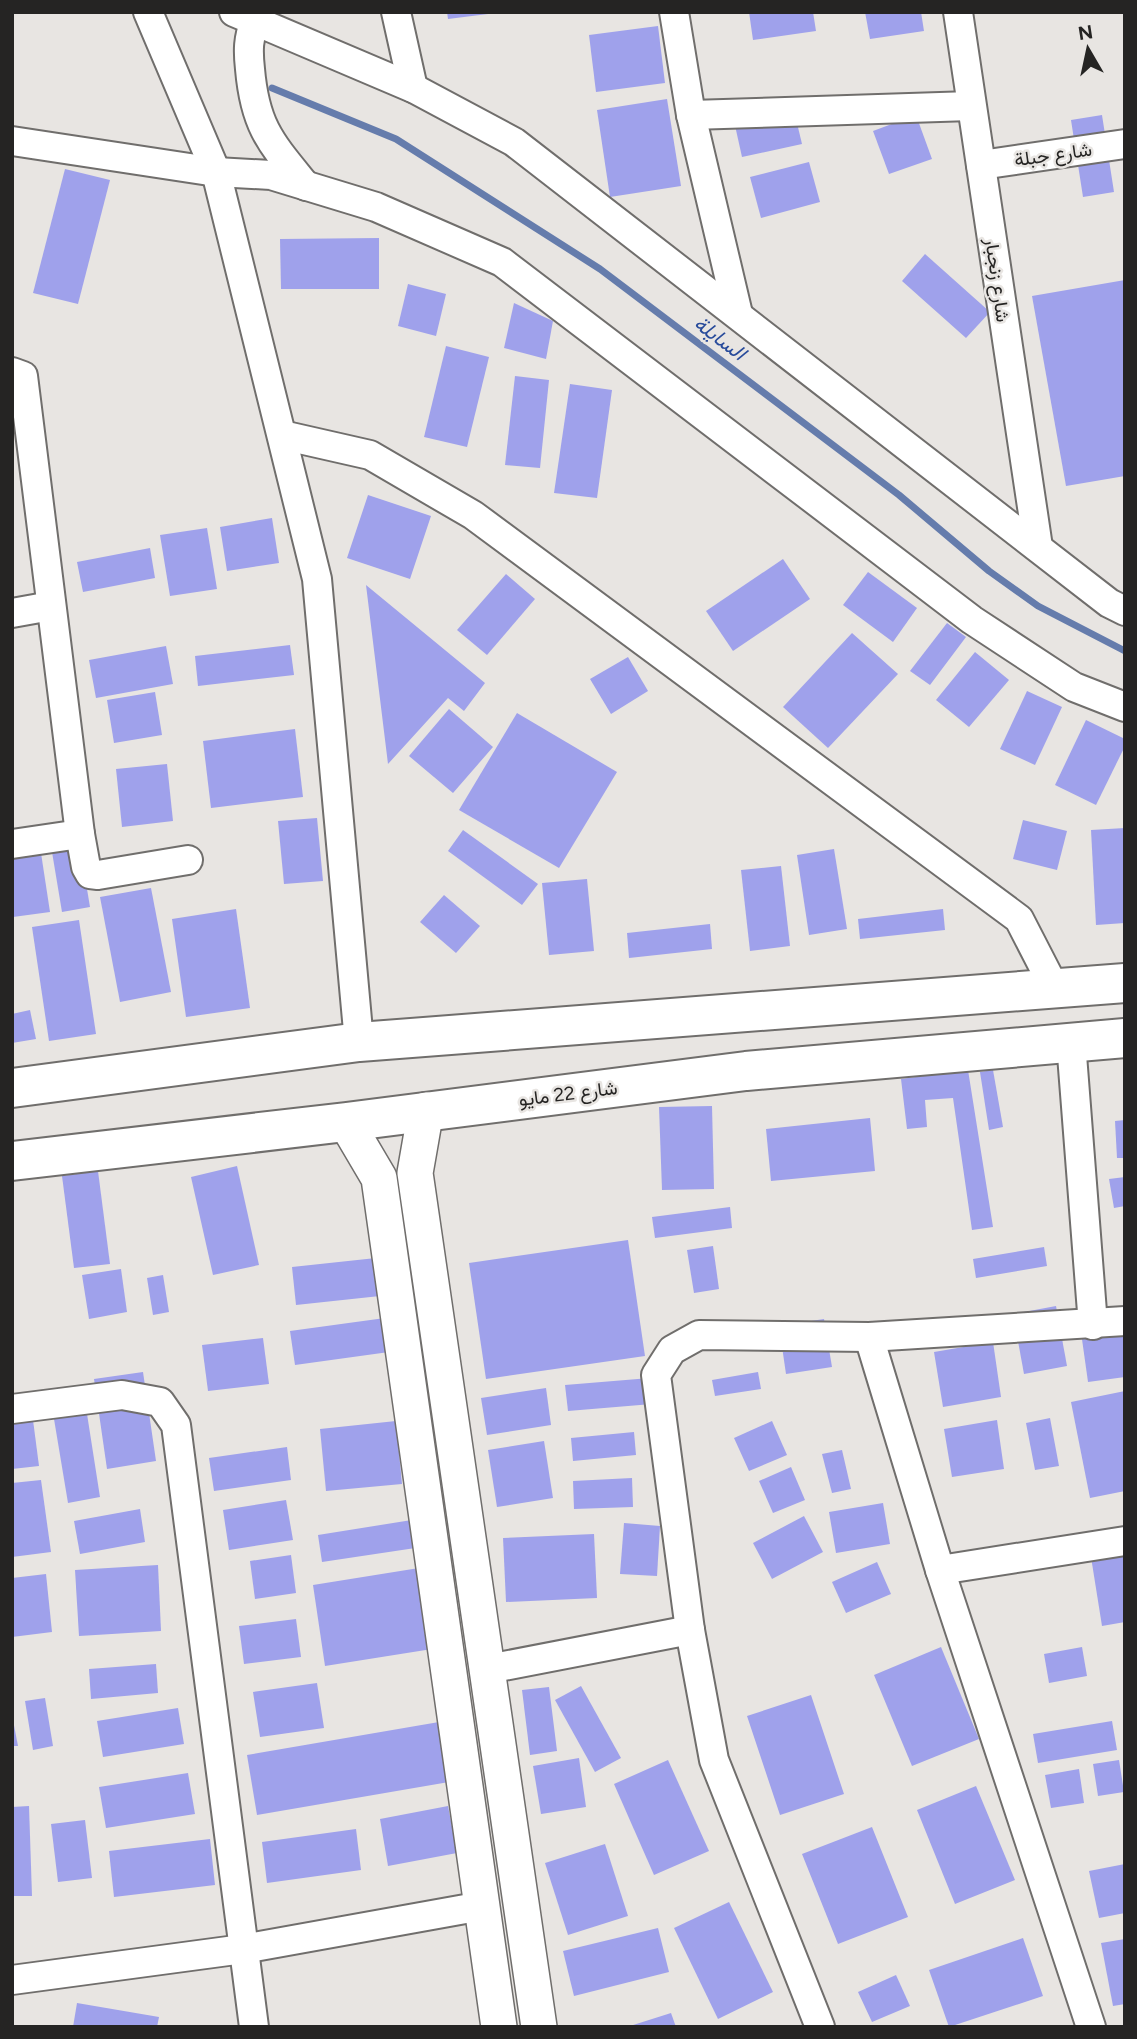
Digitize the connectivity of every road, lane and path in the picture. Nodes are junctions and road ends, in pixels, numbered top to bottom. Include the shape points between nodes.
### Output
1 (148, 12) edge
2 (396, 12) edge
3 (674, 12) edge
4 (958, 12) edge
5 (244, 17) edge
6 (413, 88) junction
7 (971, 106) junction
8 (691, 115) junction
9 (12, 141) edge
10 (1125, 144) edge
11 (981, 165) junction
12 (216, 172) junction
13 (306, 186) junction
14 (738, 314) junction
15 (12, 372) edge
16 (282, 435) junction
17 (1038, 547) junction
18 (51, 606) junction
19 (1125, 611) edge
20 (12, 613) edge
21 (1125, 707) edge
22 (80, 834) junction
23 (12, 844) edge
24 (188, 860) dead end
25 (1125, 983) edge
26 (1055, 989) junction
27 (1125, 1038) edge
28 (359, 1042) junction
29 (1071, 1042) junction
30 (12, 1088) edge
31 (426, 1110) junction
32 (346, 1122) junction
33 (12, 1161) edge
34 (416, 1174) junction
35 (379, 1179) junction
36 (1125, 1321) edge
37 (1093, 1325) junction
38 (869, 1337) junction
39 (12, 1409) edge
40 (1125, 1541) edge
41 (940, 1570) junction
42 (690, 1630) junction
43 (488, 1669) junction
44 (521, 1900) junction
45 (482, 1906) junction
46 (243, 1950) junction
47 (12, 1980) edge
48 (254, 2027) edge
49 (499, 2027) edge
50 (539, 2027) edge
51 (820, 2027) edge
52 (1091, 2027) edge

1 - 12 street
2 - 6 street
3 - 8 street
4 - 7 street, شارع زنجبار
5 - 6 street
5 - 13 street via 257,116 273,145
6 - 14 street via 514,142
7 - 8 street
7 - 11 street, شارع زنجبار
8 - 14 street
9 - 12 street
10 - 11 street, شارع جبلة
11 - 17 street, شارع زنجبار
12 - 13 street via 271,175
12 - 16 street
13 - 21 street via 376,207 502,262 972,620 1074,687
14 - 17 street
15 - 18 street via 23,376
16 - 26 street via 370,455 473,515 1019,919
16 - 28 street via 317,579
17 - 19 street
18 - 20 street
18 - 22 street
22 - 23 street
22 - 24 street via 90,874
25 - 26 main road
26 - 28 main road
27 - 29 main road, شارع 22 مايو
28 - 30 main road
29 - 31 main road, شارع 22 مايو via 746,1071
29 - 37 street
31 - 32 main road, شارع 22 مايو
31 - 34 street
32 - 33 main road, شارع 22 مايو
32 - 35 street
34 - 35 street via 408,1163 395,1160 381,1170
34 - 43 street
35 - 45 street
36 - 37 street
37 - 38 street
38 - 41 street
38 - 42 street via 699,1335 672,1350 656,1375
39 - 46 street via 122,1395 160,1402 176,1425
40 - 41 street
41 - 52 street
42 - 43 street
42 - 51 street via 714,1760
43 - 44 street
44 - 45 street
44 - 50 street
45 - 46 street
45 - 49 street
46 - 47 street
46 - 48 street

